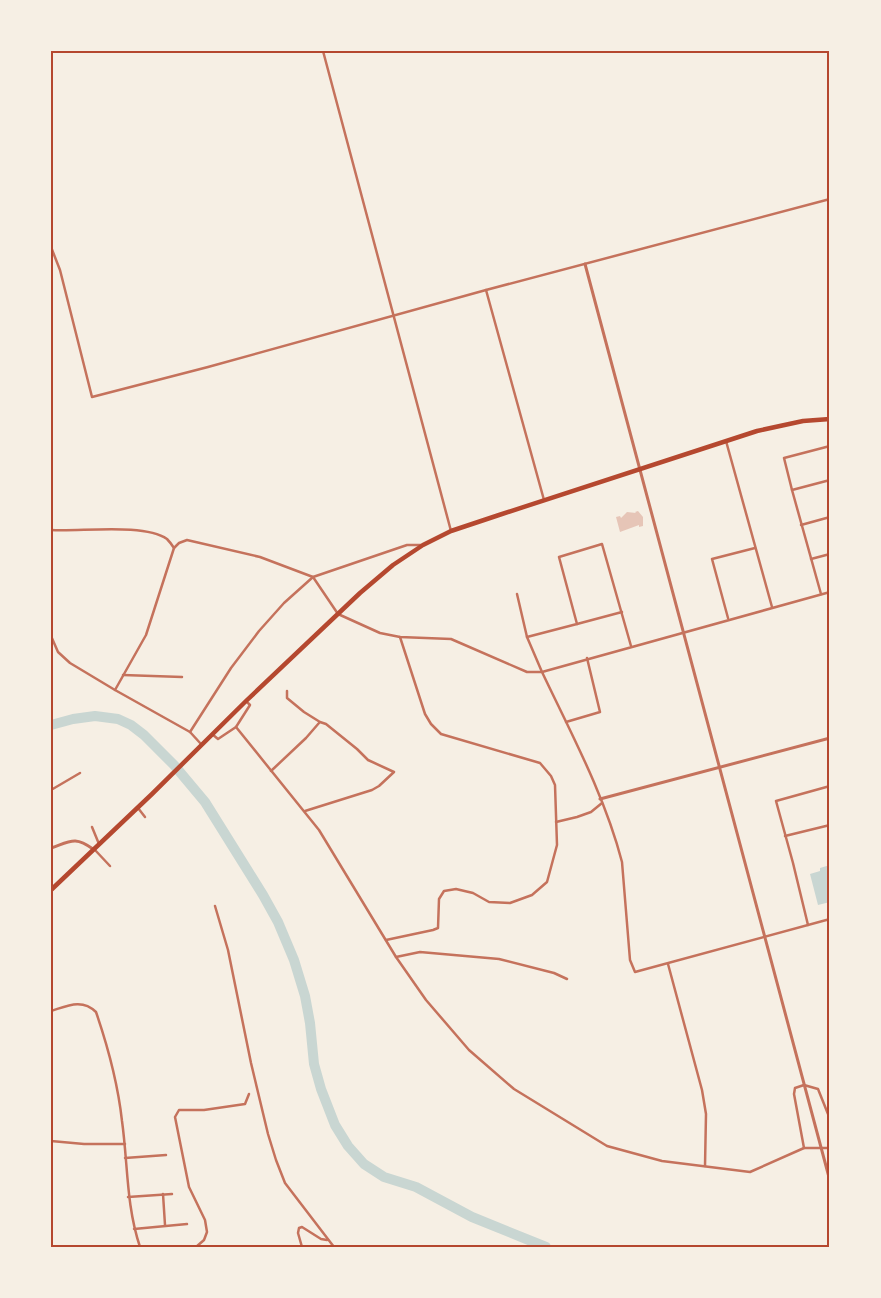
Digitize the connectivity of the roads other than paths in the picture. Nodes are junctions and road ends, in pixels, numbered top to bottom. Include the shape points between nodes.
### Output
1 (323, 51) edge
2 (830, 199) edge
3 (51, 247) edge
4 (585, 264) junction
5 (486, 290) junction
6 (393, 316) junction
7 (830, 419) edge
8 (726, 441) junction
9 (830, 446) edge
10 (639, 470) junction
11 (830, 480) edge
12 (792, 490) junction
13 (544, 500) junction
14 (830, 517) edge
15 (801, 525) junction
16 (51, 530) edge
17 (451, 531) junction
18 (423, 545) junction
19 (174, 548) junction
20 (755, 548) junction
21 (830, 554) edge
22 (811, 559) junction
23 (313, 578) junction
24 (830, 592) edge
25 (517, 594) dead end
26 (821, 594) junction
27 (772, 607) junction
28 (622, 612) junction
29 (338, 614) junction
30 (728, 619) junction
31 (577, 624) junction
32 (683, 632) junction
33 (51, 636) edge
34 (400, 637) junction
35 (527, 637) junction
36 (631, 646) junction
37 (587, 658) junction
38 (542, 672) junction
39 (123, 674) junction
40 (182, 677) dead end
41 (115, 690) junction
42 (287, 691) dead end
43 (246, 701) junction
44 (320, 722) junction
45 (566, 722) junction
46 (236, 727) junction
47 (190, 732) junction
48 (212, 734) junction
49 (830, 738) edge
50 (202, 745) junction
51 (719, 767) junction
52 (271, 772) junction
53 (80, 774) dead end
54 (830, 786) edge
55 (51, 790) edge
56 (600, 799) junction
57 (602, 804) junction
58 (138, 808) junction
59 (304, 811) junction
60 (145, 817) dead end
61 (556, 822) junction
62 (830, 825) edge
63 (92, 827) dead end
64 (785, 836) junction
65 (99, 844) junction
66 (51, 848) edge
67 (94, 849) junction
68 (110, 866) dead end
69 (51, 890) edge
70 (215, 906) dead end
71 (830, 919) edge
72 (808, 925) junction
73 (765, 936) junction
74 (386, 940) junction
75 (396, 957) junction
76 (668, 964) junction
77 (567, 979) dead end
78 (51, 1011) edge
79 (804, 1085) junction
80 (250, 1094) dead end
81 (830, 1119) edge
82 (51, 1141) edge
83 (125, 1144) junction
84 (804, 1148) junction
85 (830, 1148) edge
86 (166, 1155) dead end
87 (125, 1158) junction
88 (705, 1166) junction
89 (830, 1181) edge
90 (163, 1194) junction
91 (172, 1194) dead end
92 (128, 1198) junction
93 (187, 1224) dead end
94 (165, 1225) junction
95 (134, 1229) junction
96 (328, 1240) junction
97 (140, 1247) edge
98 (196, 1247) edge
99 (302, 1247) edge
100 (334, 1247) edge

1 - 6 street
2 - 4 street
3 - 6 street via 60,270 92,397
4 - 5 street
4 - 10 street
5 - 6 street
5 - 13 street
6 - 17 street
7 - 8 highway via 780,425
8 - 10 highway
8 - 20 street
9 - 12 street via 784,458
10 - 13 highway
10 - 32 street
11 - 12 street
12 - 15 street
13 - 17 highway
14 - 15 street
15 - 22 street
16 - 19 street via 149,532 167,540
17 - 18 highway
18 - 23 street via 407,545
18 - 29 highway via 393,564
19 - 23 street via 187,540 260,558
19 - 39 street via 146,635
20 - 27 street
20 - 30 street via 712,559
21 - 22 street
22 - 26 street
23 - 29 street
23 - 47 street via 259,631
24 - 26 street
25 - 35 street
26 - 27 street
27 - 30 street
28 - 31 street
28 - 31 street via 602,544 559,557
28 - 36 street
29 - 34 street via 380,633
29 - 43 highway
30 - 32 street
31 - 35 street
32 - 36 street
32 - 51 street
33 - 41 street via 58,652 70,663
34 - 38 street via 451,639 527,672
34 - 61 street via 419,700 431,724 441,734 540,763 554,785
35 - 38 street
36 - 37 street
37 - 38 street
37 - 45 street via 600,712
38 - 45 street
39 - 40 street
39 - 41 street
41 - 47 street
42 - 44 street via 287,698
43 - 46 street via 250,705
43 - 48 highway
44 - 52 street
44 - 59 street via 368,760 394,772 372,790
45 - 56 street
46 - 48 street via 218,739
46 - 52 street
47 - 50 street
48 - 50 highway
49 - 51 street
50 - 58 highway
51 - 56 street
51 - 73 street
52 - 59 street
53 - 55 street
54 - 64 street via 776,801
56 - 57 street
57 - 61 street via 591,812
57 - 76 street via 622,862 630,960 635,972
58 - 60 street
58 - 65 highway
59 - 74 street
61 - 74 street via 558,845 547,882 532,896 510,903 489,902 473,893 456,889 444,891 439,899 438,928
62 - 64 street
63 - 65 street
64 - 72 street
65 - 67 highway
66 - 67 street via 78,840
67 - 68 street
67 - 69 highway
70 - 96 street via 276,1160 285,1183
71 - 72 street
72 - 73 street
73 - 76 street
73 - 79 street
74 - 75 street
75 - 77 street via 420,952 499,960
75 - 88 street via 426,1000 469,1050 514,1089 607,1146 662,1161
76 - 88 street via 702,1090 706,1114
78 - 83 street via 78,1003 96,1012 114,1076
79 - 81 street via 818,1089
79 - 84 street via 794,1090
79 - 89 street
80 - 98 street via 245,1104 178,1110 175,1118 189,1187 205,1220 207,1232
82 - 83 street
83 - 87 street
84 - 85 street
84 - 88 street via 750,1172
86 - 87 street
87 - 92 street
90 - 91 street
90 - 92 street
90 - 94 street
92 - 95 street
93 - 94 street
94 - 95 street
95 - 97 street
96 - 99 street via 320,1239 302,1227 298,1233
96 - 100 street

